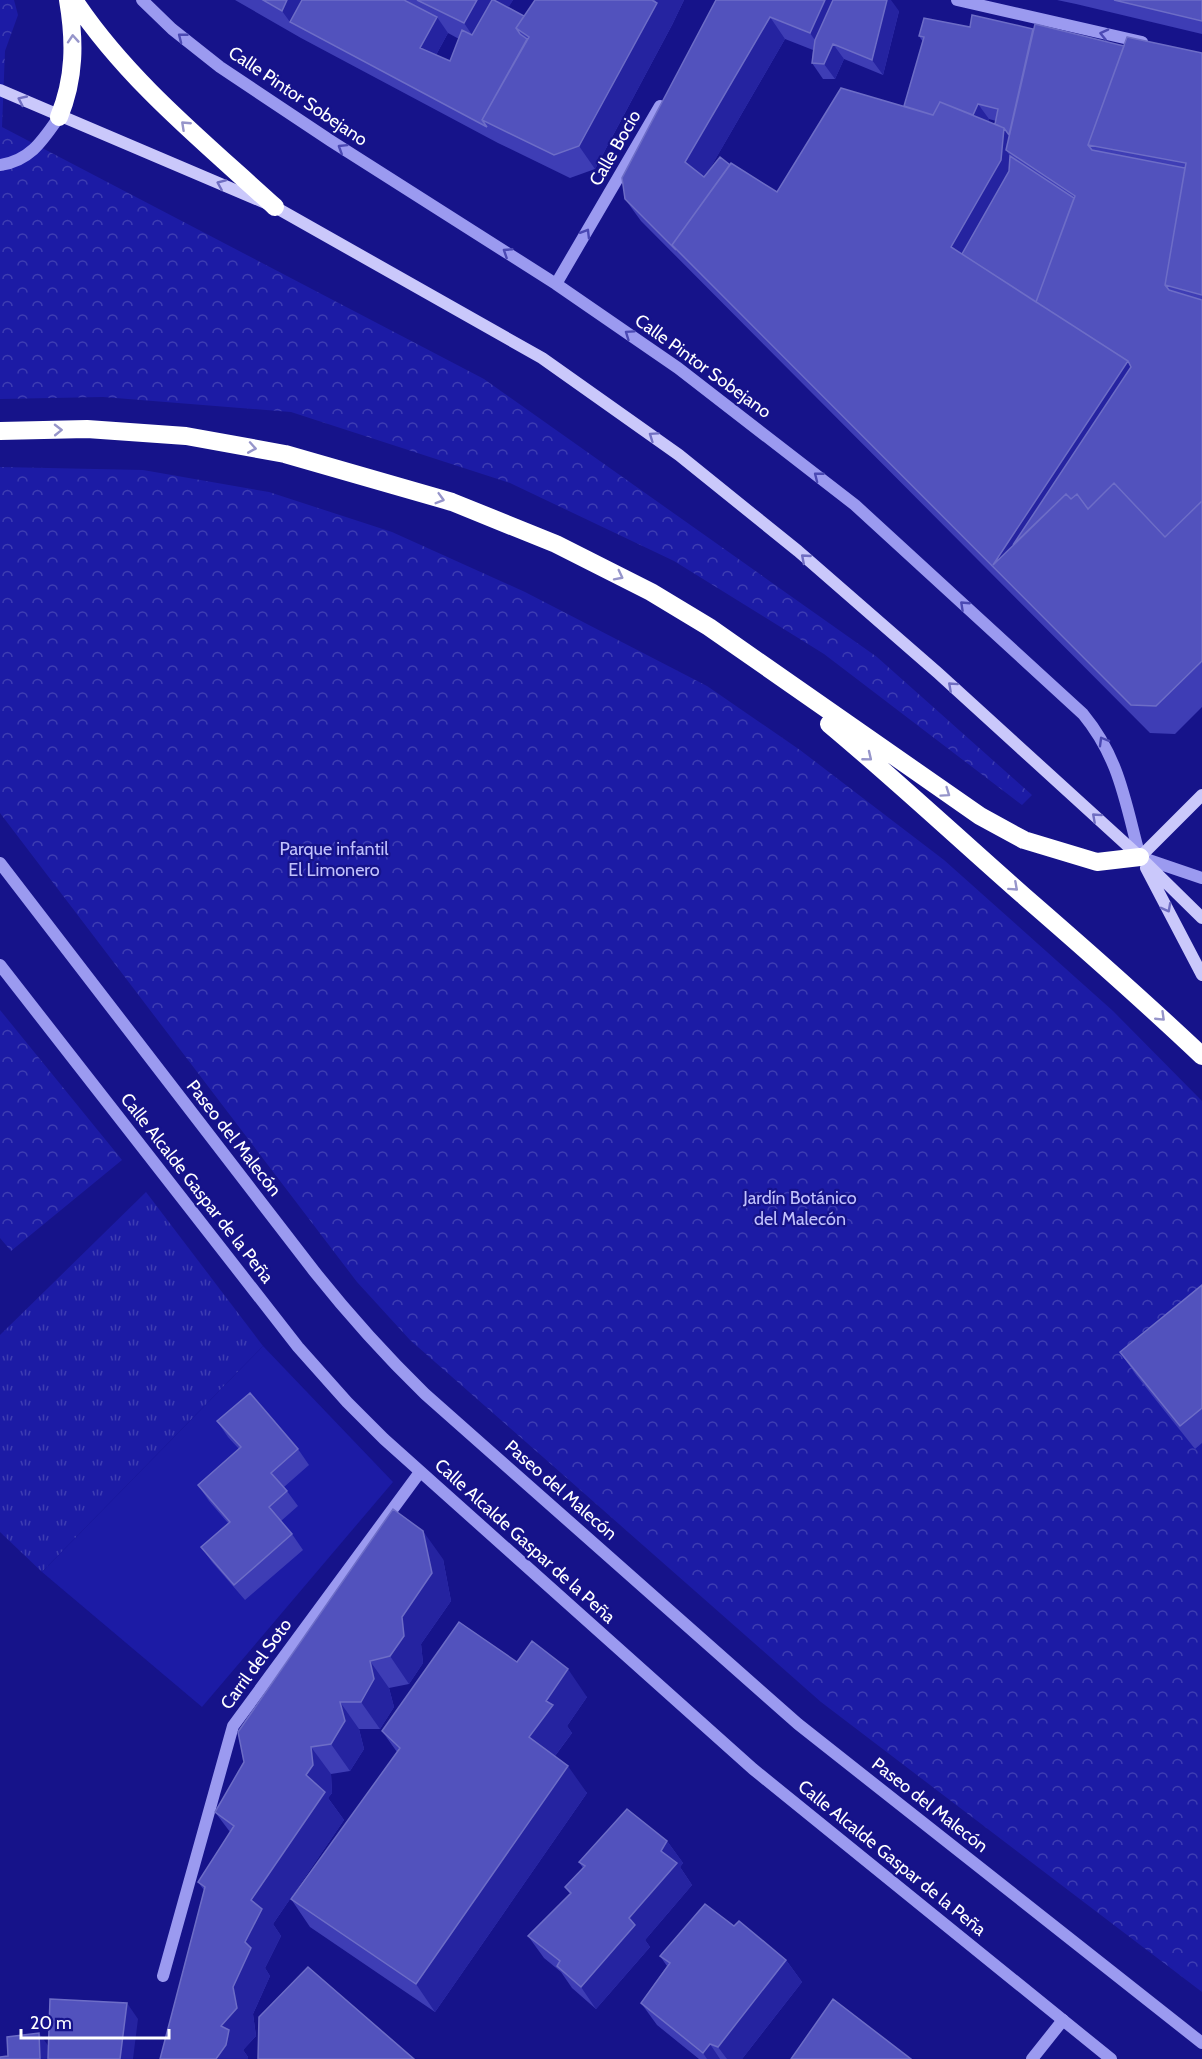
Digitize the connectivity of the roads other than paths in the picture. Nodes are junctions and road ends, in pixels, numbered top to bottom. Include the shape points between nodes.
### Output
1 (68, 0) edge
2 (74, 0) edge
3 (142, 0) edge
4 (957, 0) edge
5 (1155, 45) edge
6 (0, 90) edge
7 (669, 92) edge
8 (59, 117) junction
9 (0, 165) edge
10 (275, 207) junction
11 (556, 284) junction
12 (0, 431) edge
13 (709, 627) junction
14 (1202, 795) edge
15 (1140, 856) junction
16 (0, 863) edge
17 (1202, 878) edge
18 (1202, 918) edge
19 (0, 965) edge
20 (1202, 975) edge
21 (1202, 1056) edge
22 (420, 1472) junction
23 (163, 1976) dead end
24 (1063, 2020) junction
25 (1202, 2043) edge
26 (1032, 2059) edge
27 (1111, 2059) edge

8 -> 1 highway via 67,97 73,51
10 -> 2 highway via 160,101 99,38
11 -> 3 street, Calle Pintor Sobejano via 220,67
5 -> 4 street
8 -> 6 main road
11 -> 7 street, Calle Bocio
8 - 9 street via 28,155
10 -> 8 main road
15 -> 10 main road via 912,650 679,455 542,358
15 -> 11 street, Calle Pintor Sobejano via 1115,763 1083,714 855,505 678,368
12 -> 13 highway via 87,429 186,436 285,454 452,502 556,544 651,592
13 -> 15 highway via 905,764 1024,840 1097,862
13 -> 21 highway via 888,773 1119,977
14 - 15 main road
15 - 17 street
15 - 18 main road, Calle Pintor Sobejano
15 -> 20 main road, Calle Pintor Sobejano
16 - 25 street, Paseo del Malecón via 326,1286 386,1356 798,1725
19 - 22 street, Calle Alcalde Gaspar de la Peña via 298,1347 346,1402
22 - 23 street, Carril del Soto via 233,1726
22 - 24 street, Calle Alcalde Gaspar de la Peña via 753,1769
24 - 26 street
24 - 27 street, Calle Alcalde Gaspar de la Peña

